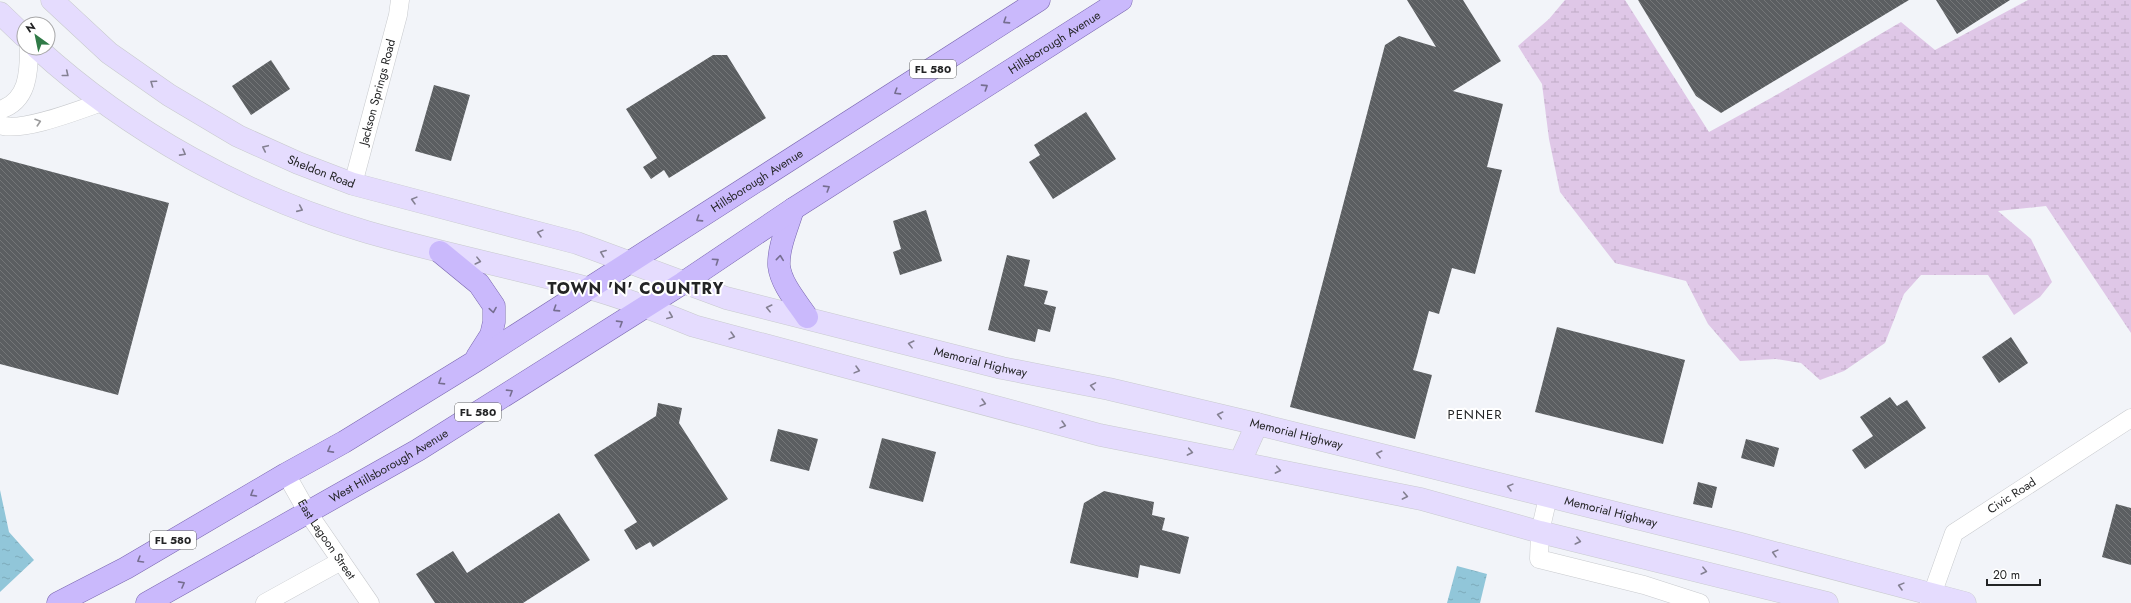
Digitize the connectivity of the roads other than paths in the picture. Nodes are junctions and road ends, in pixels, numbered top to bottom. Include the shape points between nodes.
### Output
1 (52, 0) edge
2 (400, 0) edge
3 (1039, 0) edge
4 (1120, 0) edge
5 (1098, 6) edge
6 (0, 13) edge
7 (16, 28) edge
8 (29, 56) edge
9 (46, 56) edge
10 (102, 102) junction
11 (0, 110) edge
12 (0, 125) edge
13 (353, 184) junction
14 (794, 209) junction
15 (440, 252) junction
16 (629, 263) junction
17 (683, 282) junction
18 (589, 288) junction
19 (646, 306) junction
20 (807, 317) junction
21 (474, 362) junction
22 (2131, 418) edge
23 (1258, 424) junction
24 (1240, 462) junction
25 (286, 474) junction
26 (1548, 497) junction
27 (308, 512) junction
28 (1540, 532) junction
29 (340, 561) junction
30 (1930, 598) edge
31 (58, 603) edge
32 (147, 603) edge
33 (265, 603) edge
34 (370, 603) edge
35 (1700, 603) edge
36 (1827, 603) edge
37 (1965, 603) edge

13 -> 1 main road, Sheldon Road via 238,136 169,95 109,54
2 - 13 street, Jackson Springs Road
3 -> 16 main road, Hillsborough Avenue / FL 580
4 - 5 main road, Hillsborough Avenue / FL 580
14 -> 5 main road, Hillsborough Avenue / FL 580
6 - 7 main road
8 - 11 street via 29,72 22,96
9 -> 10 main road
12 -> 10 street via 30,125
10 -> 15 main road via 149,134 226,176 316,215
16 -> 13 main road, Sheldon Road via 577,243
17 -> 14 main road, Hillsborough Avenue / FL 580
20 -> 14 main road via 787,287 779,266 781,246
15 -> 18 main road
15 -> 21 main road via 479,284 494,306 491,335
16 - 17 main road, Memorial Highway
16 - 18 main road, Hillsborough Avenue / FL 580
17 - 19 main road, Hillsborough Avenue / FL 580
20 -> 17 main road, Memorial Highway via 726,298
18 - 19 main road
18 -> 21 main road, Hillsborough Avenue / FL 580
19 -> 24 main road via 694,326 1100,434
27 -> 19 main road, West Hillsborough Avenue / FL 580 via 418,450
23 -> 20 main road, Memorial Highway via 1109,389 1002,368
21 -> 25 main road, FL 580 via 344,442
22 - 30 street, Civic Road via 1954,533
23 - 24 main road
26 -> 23 main road, Memorial Highway
24 -> 28 main road via 1421,499
25 - 27 street, East Lagoon Street
25 -> 31 main road, FL 580 via 126,568
26 - 28 street
30 -> 26 main road, Memorial Highway via 1741,544
27 - 29 street, East Lagoon Street
32 -> 27 main road, West Hillsborough Avenue / FL 580
28 - 35 street via 1539,559 1644,585
28 -> 36 main road
29 - 33 street
29 - 34 street, East Lagoon Street
30 - 37 main road, Memorial Highway

